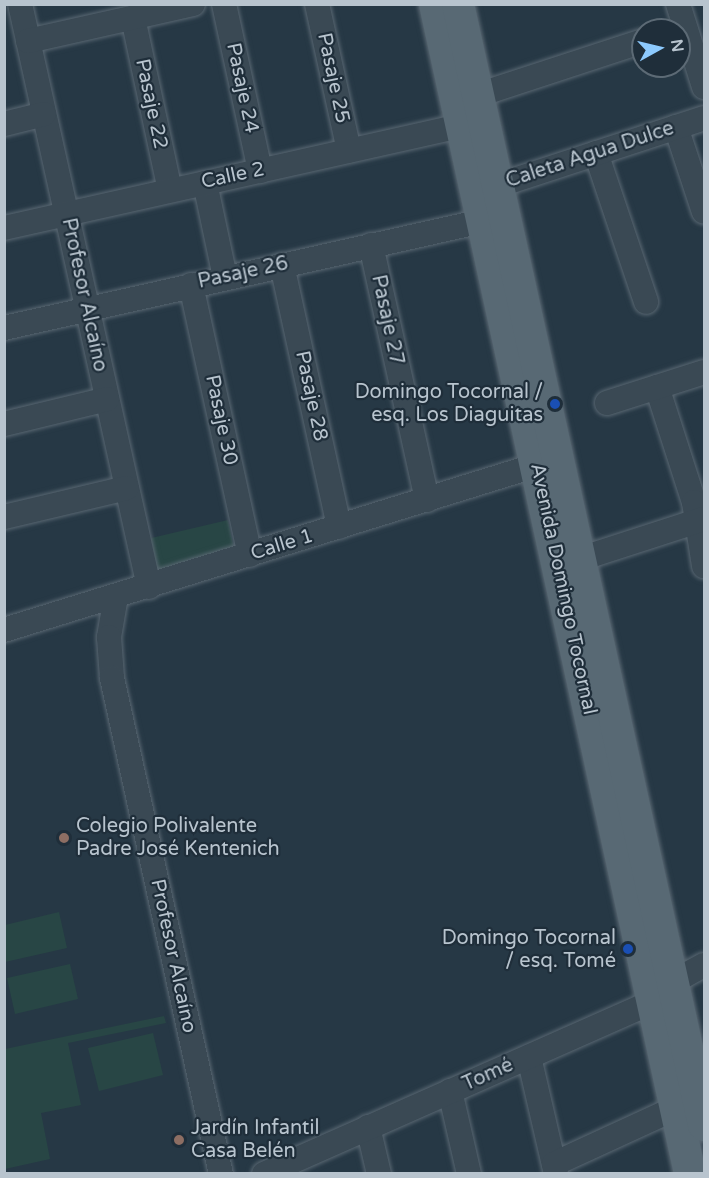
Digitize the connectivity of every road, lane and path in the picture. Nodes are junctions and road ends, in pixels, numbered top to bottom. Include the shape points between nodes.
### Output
1 (193, 4) edge
2 (224, 4) edge
3 (317, 4) edge
4 (458, 6) edge
5 (165, 8) edge
6 (133, 18) junction
7 (19, 25) edge
8 (631, 45) edge
9 (691, 50) edge
10 (705, 87) edge
11 (478, 95) junction
12 (44, 114) junction
13 (705, 118) edge
14 (4, 124) edge
15 (461, 126) junction
16 (676, 127) junction
17 (349, 151) junction
18 (596, 153) junction
19 (260, 171) junction
20 (205, 183) junction
21 (170, 190) junction
22 (486, 199) junction
23 (705, 212) edge
24 (66, 214) junction
25 (4, 228) edge
26 (371, 245) junction
27 (282, 265) junction
28 (225, 277) junction
29 (191, 285) junction
30 (646, 302) dead end
31 (87, 308) junction
32 (4, 328) edge
33 (705, 372) edge
34 (657, 387) junction
35 (107, 399) junction
36 (607, 403) dead end
37 (4, 424) edge
38 (547, 462) junction
39 (127, 488) junction
40 (427, 500) junction
41 (4, 517) edge
42 (700, 521) edge
43 (339, 527) junction
44 (250, 555) junction
45 (580, 559) junction
46 (705, 566) edge
47 (149, 586) junction
48 (116, 596) junction
49 (4, 630) edge
50 (705, 965) edge
51 (663, 992) junction
52 (528, 1057) junction
53 (450, 1091) junction
54 (676, 1108) junction
55 (705, 1125) edge
56 (368, 1127) junction
57 (288, 1168) edge
58 (555, 1169) edge
59 (221, 1173) edge
60 (264, 1173) edge
61 (379, 1173) edge
62 (469, 1173) edge
63 (690, 1173) edge

1 - 5 street
2 - 19 street, Pasaje 24
3 - 17 street, Pasaje 25
4 - 11 main road, Avenida Domingo Tocornal
4 - 15 main road, Avenida Domingo Tocornal
5 - 6 street
6 - 7 street
6 - 21 street, Pasaje 22
7 - 12 street, Profesor Alcaíno
8 - 11 street
9 - 10 street
11 - 22 main road, Avenida Domingo Tocornal
12 - 14 street
12 - 24 street, Profesor Alcaíno
13 - 16 street, Caleta Agua Dulce
15 - 17 street, Calle 2
15 - 22 main road, Avenida Domingo Tocornal
16 - 18 street, Caleta Agua Dulce
16 - 23 street
17 - 19 street, Calle 2
18 - 22 street, Caleta Agua Dulce
18 - 30 street
19 - 20 street, Calle 2
20 - 21 street, Calle 2
20 - 28 street
21 - 24 street, Calle 2
22 - 26 street, Pasaje 26
22 - 38 main road, Avenida Domingo Tocornal
24 - 25 street, Calle 2
24 - 31 street, Profesor Alcaíno
26 - 27 street, Pasaje 26
26 - 40 street, Pasaje 27
27 - 28 street, Pasaje 26
27 - 43 street, Pasaje 28
28 - 29 street, Pasaje 26
29 - 31 street, Pasaje 26
29 - 44 street, Pasaje 30
31 - 32 street, Pasaje 26
31 - 35 street, Profesor Alcaíno
33 - 34 street
34 - 36 street
34 - 42 street
35 - 37 street
35 - 39 street, Profesor Alcaíno
38 - 40 street, Calle 1
38 - 45 main road, Avenida Domingo Tocornal
38 - 51 main road, Avenida Domingo Tocornal
39 - 41 street
39 - 47 street, Profesor Alcaíno
40 - 43 street, Calle 1
42 - 45 street
42 - 46 street
43 - 44 street, Calle 1
44 - 47 street, Calle 1
45 - 51 main road, Avenida Domingo Tocornal
47 - 48 street, Calle 1
48 - 49 street, Calle 1
48 - 59 street, Profesor Alcaíno via 109,637 112,678
50 - 51 street, Tomé
51 - 52 street, Tomé
51 - 54 main road, Avenida Domingo Tocornal
51 - 55 main road, Avenida Domingo Tocornal
52 - 53 street, Tomé
52 - 58 street
53 - 56 street, Tomé
53 - 62 street
54 - 58 street
54 - 63 main road, Avenida Domingo Tocornal
56 - 57 street, Tomé
56 - 61 street
57 - 60 street, Tomé

